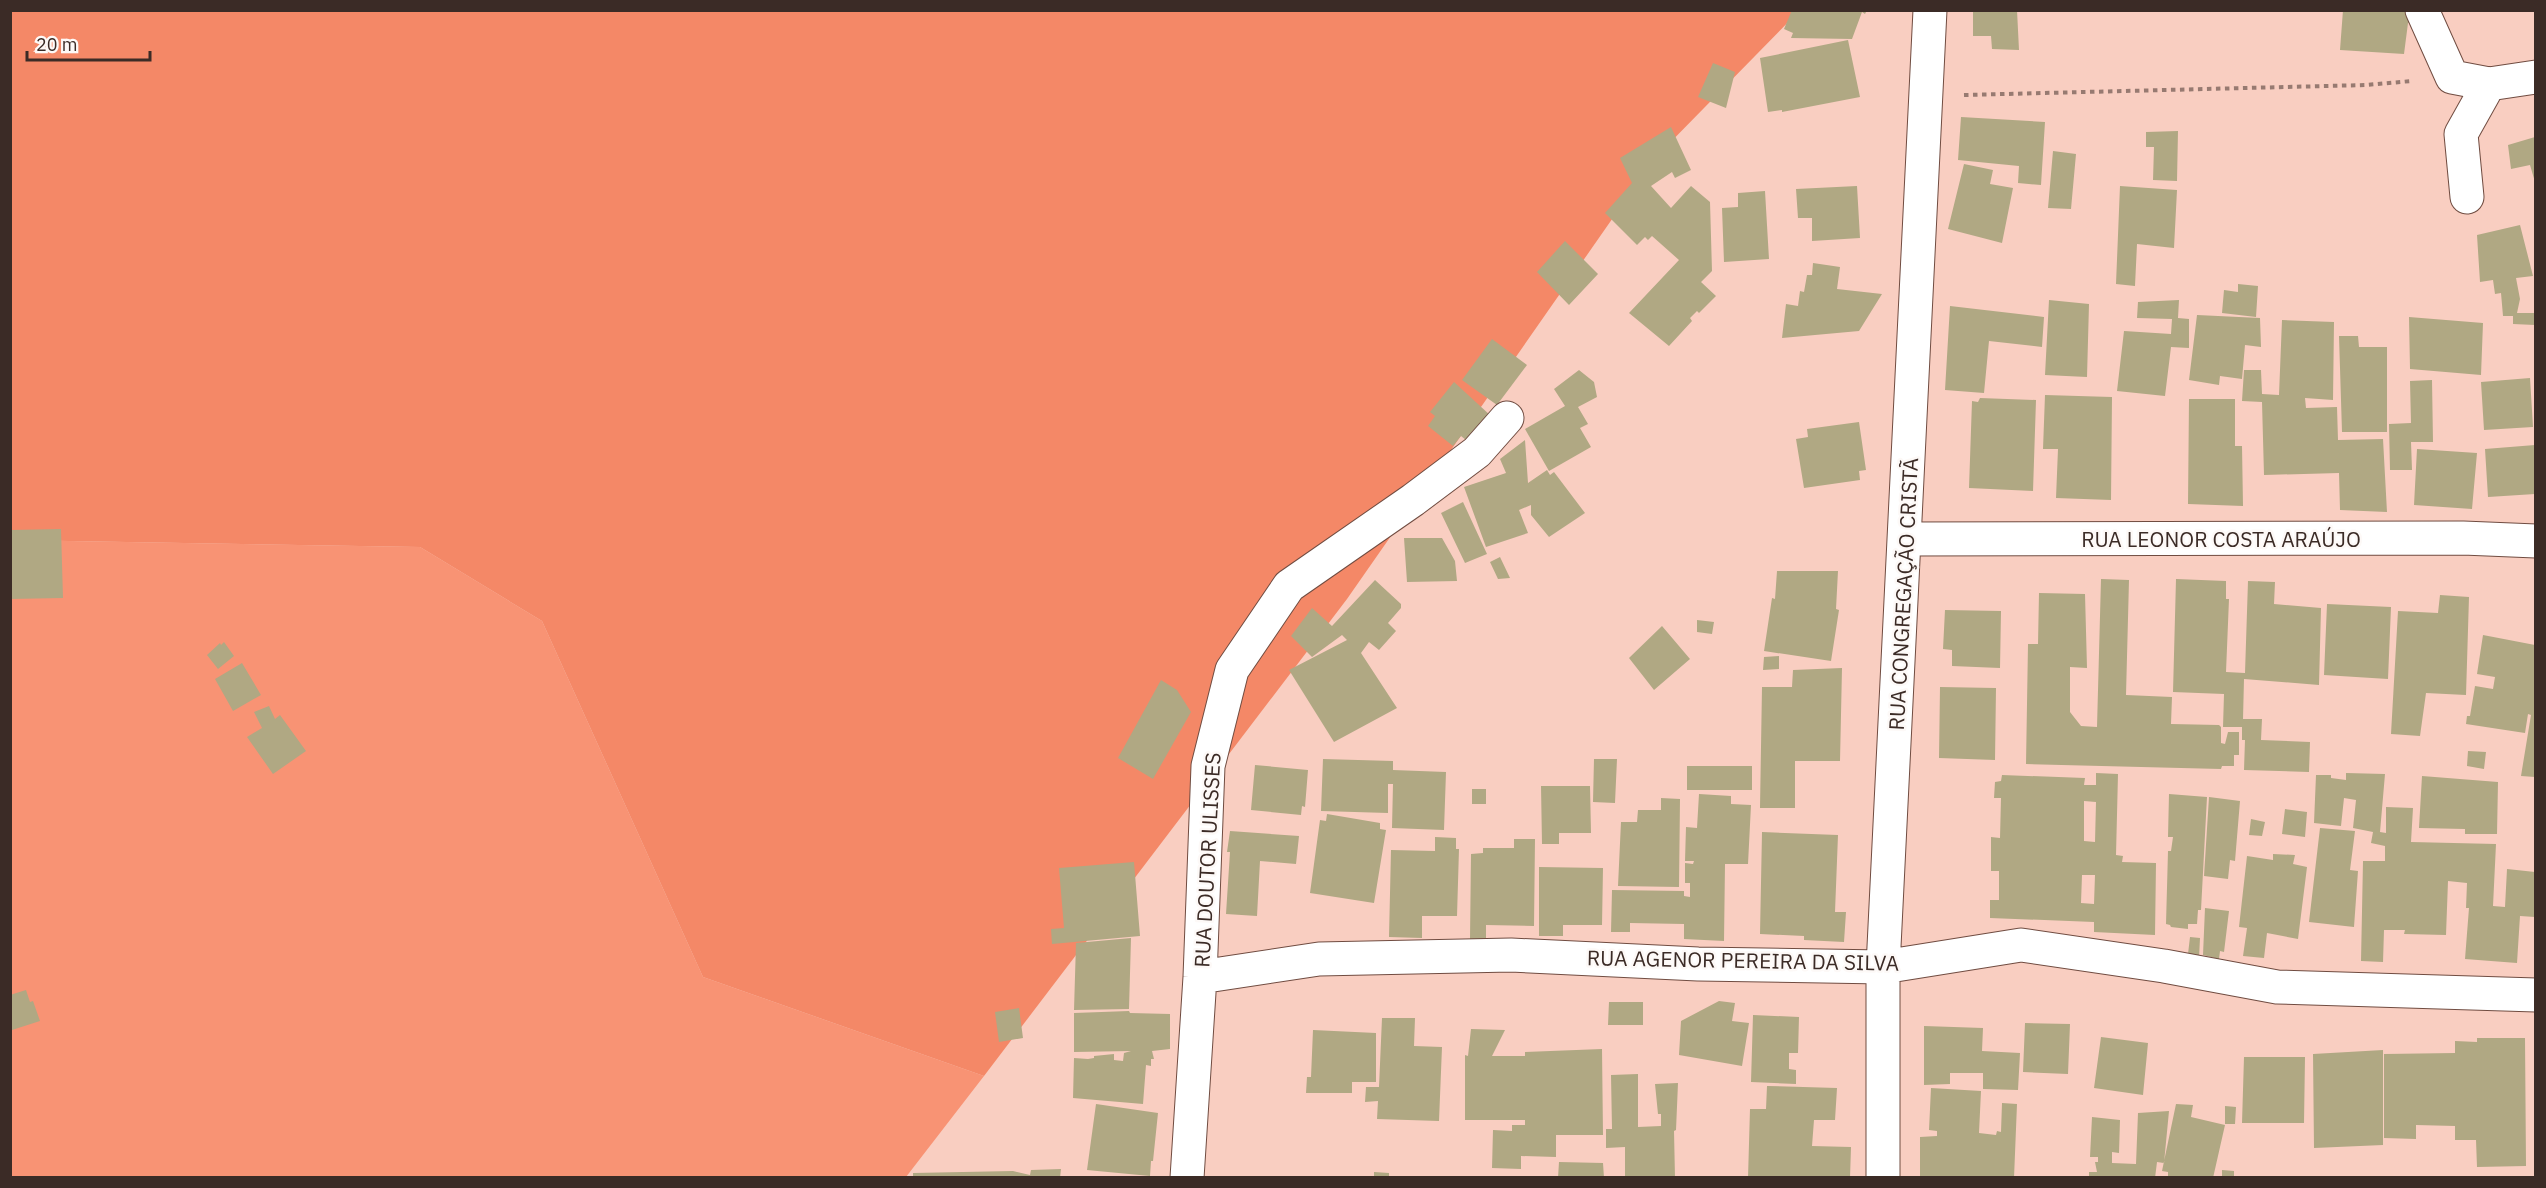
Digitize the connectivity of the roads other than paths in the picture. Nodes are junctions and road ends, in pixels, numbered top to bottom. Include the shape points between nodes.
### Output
1 (1930, 10) edge
2 (2422, 10) edge
3 (2535, 77) edge
4 (2489, 84) junction
5 (2467, 197) dead end
6 (1507, 418) dead end
7 (1906, 539) junction
8 (2535, 542) edge
9 (1883, 967) junction
10 (1200, 977) junction
11 (2535, 995) edge
12 (1187, 1178) edge
13 (1883, 1178) edge

1 - 7 street, RUA CONGREGAÇÃO CRISTÃ
2 - 4 street via 2452,77
3 - 4 street
4 - 5 street via 2461,134
6 - 10 street, RUA DOUTOR ULISSES via 1477,452 1289,586 1232,670 1208,766
7 - 8 street, RUA LEONOR COSTA ARAÚJO via 2463,538
7 - 9 street, RUA CONGREGAÇÃO CRISTÃ
9 - 10 street, RUA AGENOR PEREIRA DA SILVA via 1499,955 1319,959
9 - 11 street, RUA AGENOR PEREIRA DA SILVA via 2021,945 2277,987
9 - 13 street, RUA CONGREGAÇÃO CRISTÃ
10 - 12 street, RUA DOUTOR ULISSES

